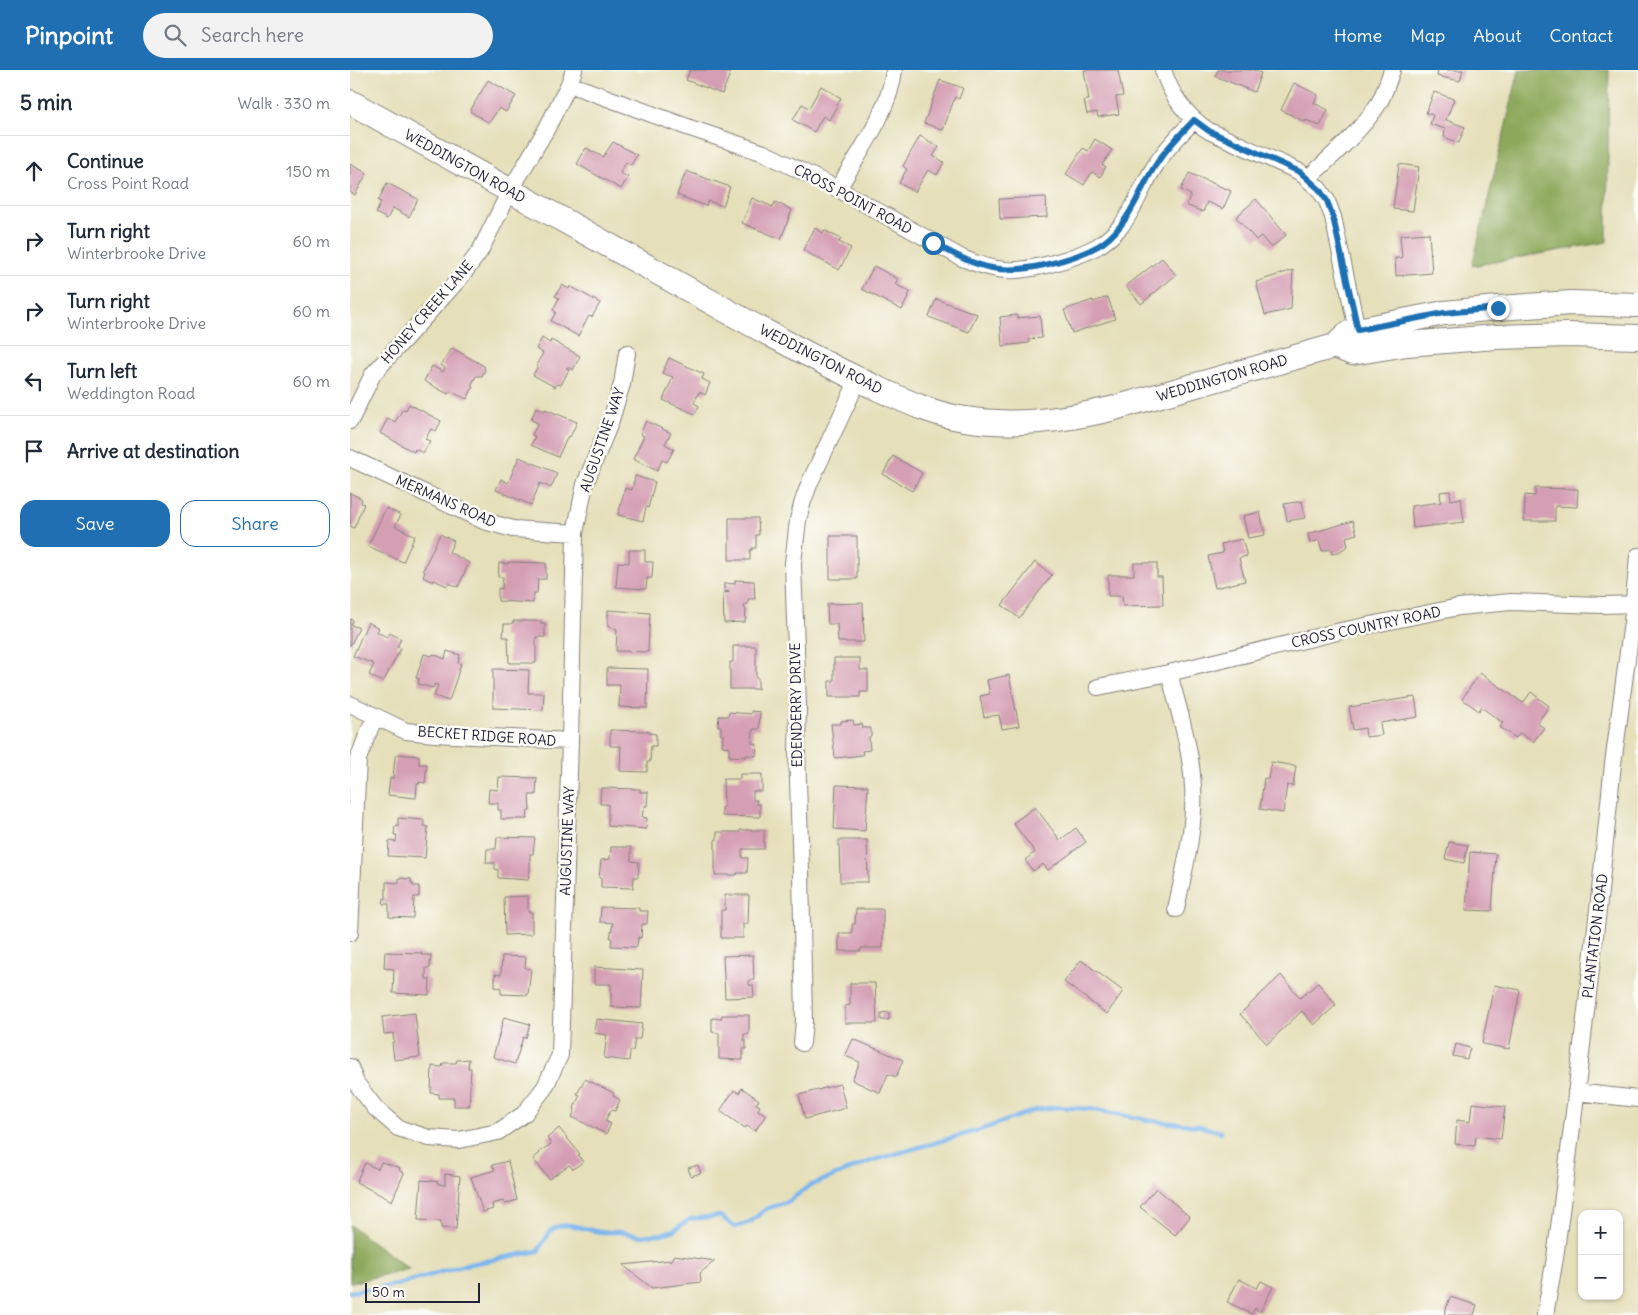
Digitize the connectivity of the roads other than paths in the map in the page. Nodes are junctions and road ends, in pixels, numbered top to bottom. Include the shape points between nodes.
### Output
1 (894, 70) edge
2 (1163, 70) edge
3 (1392, 70) edge
4 (571, 77) edge
5 (350, 102) edge
6 (1194, 120) junction
7 (1307, 179) junction
8 (838, 189) junction
9 (510, 190) junction
10 (1638, 305) edge
11 (1638, 337) edge
12 (1360, 340) junction
13 (627, 353) dead end
14 (858, 380) junction
15 (350, 421) edge
16 (350, 458) edge
17 (575, 533) junction
18 (1638, 556) edge
19 (1636, 604) edge
20 (1169, 673) junction
21 (1098, 687) dead end
22 (350, 704) edge
23 (375, 716) junction
24 (570, 741) junction
25 (1176, 909) dead end
26 (350, 933) edge
27 (802, 1043) dead end
28 (350, 1067) edge
29 (1576, 1092) junction
30 (1638, 1099) edge
31 (1545, 1315) edge

1 - 8 street via 887,98 874,126
2 - 6 street via 1177,99
3 - 7 street via 1372,113
4 - 8 street, CROSS POINT ROAD via 690,128 764,153
4 - 9 street, HONEY CREEK LANE via 547,128
5 - 9 main road, WEDDINGTON ROAD
6 - 7 street via 1209,131 1295,169
6 - 8 street, CROSS POINT ROAD via 1158,161 1121,226 1108,239 1088,251 1032,268 1006,270 970,262
7 - 12 street via 1319,189 1333,217
9 - 14 main road, WEDDINGTON ROAD
9 - 15 street, HONEY CREEK LANE via 480,251 460,278 373,374
10 - 12 main road, WEDDINGTON ROAD via 1571,303 1444,313
11 - 12 main road, WEDDINGTON ROAD via 1488,337 1407,344
12 - 14 main road, WEDDINGTON ROAD via 1352,353 1335,346 1111,409 1045,422 1017,423 950,416 902,400
13 - 17 street, AUGUSTINE WAY via 622,384 610,422 584,484
14 - 27 street, EDENDERRY DRIVE via 810,482 794,541 804,1011
16 - 17 street, MERMANS ROAD via 484,521 513,529
17 - 24 street, AUGUSTINE WAY
18 - 19 street, PLANTATION ROAD
19 - 20 street, CROSS COUNTRY ROAD via 1511,602 1459,607 1341,631
19 - 29 street, PLANTATION ROAD via 1613,764
20 - 21 street, CROSS COUNTRY ROAD
20 - 25 street via 1184,725 1193,786 1188,855
22 - 23 street, BECKET RIDGE ROAD
23 - 24 street, BECKET RIDGE ROAD via 406,731
23 - 26 street via 358,758
24 - 28 street, AUGUSTINE WAY via 560,1055 546,1087 524,1114 498,1132 459,1140 429,1138 398,1128 376,1108 356,1082
29 - 30 street
29 - 31 street, PLANTATION ROAD

